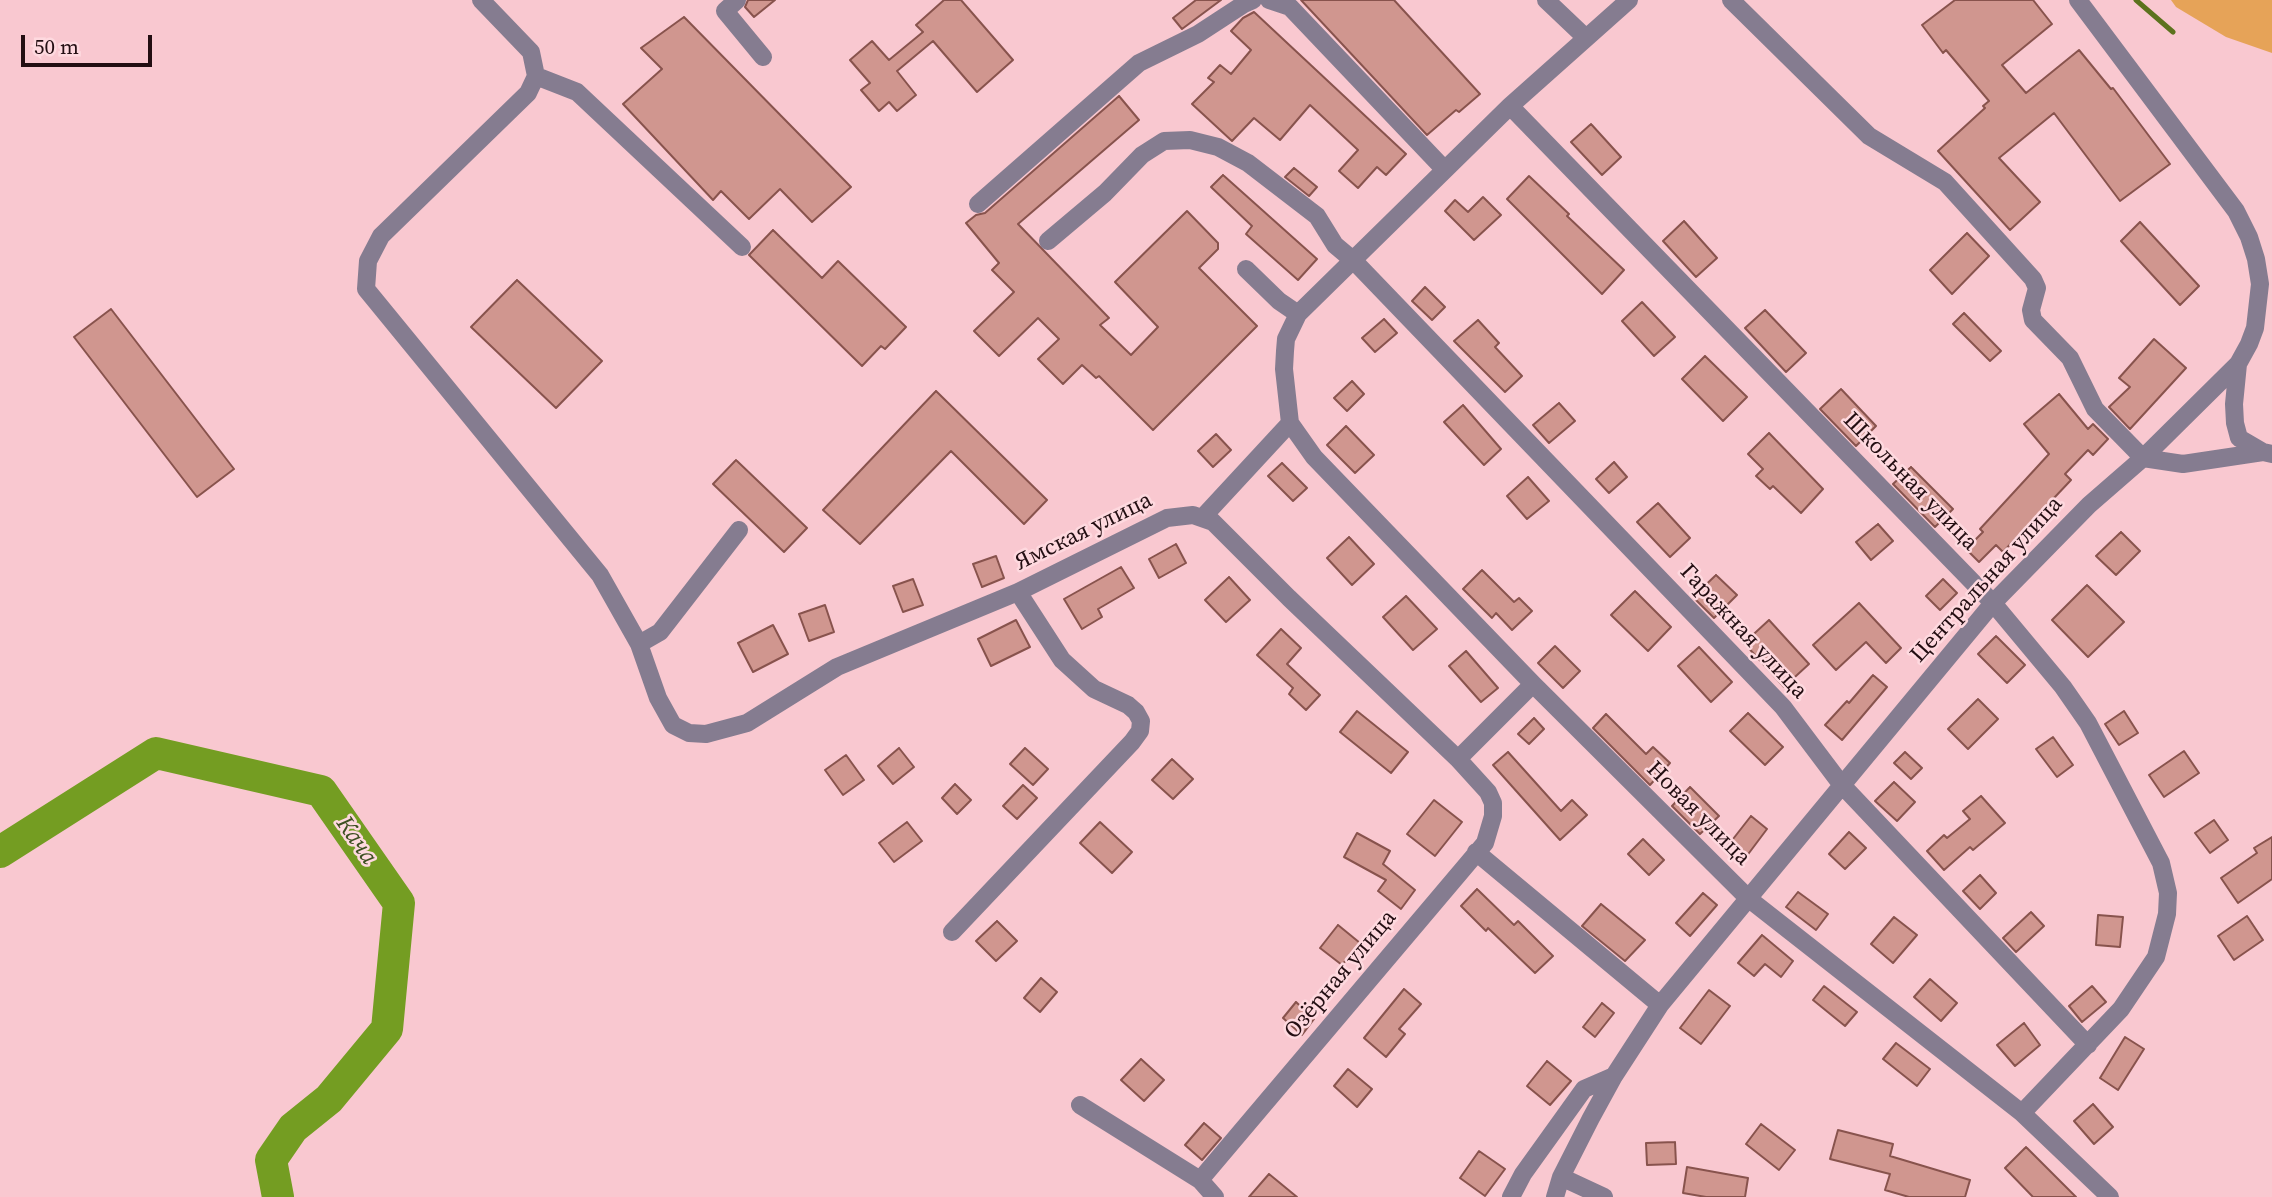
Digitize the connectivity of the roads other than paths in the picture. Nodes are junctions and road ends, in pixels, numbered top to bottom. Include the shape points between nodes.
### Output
1 (481, 0) edge
2 (737, 0) edge
3 (1254, 0) edge
4 (1269, 0) edge
5 (1546, 0) edge
6 (1629, 0) edge
7 (1731, 0) edge
8 (2078, 0) edge
9 (1585, 37) junction
10 (763, 57) dead end
11 (536, 76) junction
12 (1510, 106) junction
13 (1444, 169) junction
14 (978, 204) dead end
15 (1048, 241) dead end
16 (742, 247) dead end
17 (1354, 261) junction
18 (1246, 269) dead end
19 (1298, 314) junction
20 (2238, 364) junction
21 (1290, 423) junction
22 (2268, 453) edge
23 (2143, 458) junction
24 (1203, 517) junction
25 (739, 530) dead end
26 (1018, 592) junction
27 (1993, 603) junction
28 (639, 644) junction
29 (1533, 684) junction
30 (1458, 759) junction
31 (1841, 784) junction
32 (1476, 852) junction
33 (1749, 900) junction
34 (952, 932) dead end
35 (1660, 1005) junction
36 (2088, 1045) junction
37 (1614, 1076) junction
38 (1080, 1105) dead end
39 (2022, 1113) junction
40 (1561, 1177) junction
41 (1200, 1180) junction
42 (1215, 1197) edge
43 (1511, 1197) edge
44 (1555, 1197) edge
45 (1604, 1197) edge
46 (2110, 1197) edge

1 - 11 street via 531,52
2 - 10 street via 725,11
3 - 14 street via 1139,63
4 - 13 street via 1290,7
5 - 9 street
6 - 9 street
7 - 23 street via 1869,135 1945,181 2025,269 2037,289 2031,310 2034,320 2070,358 2095,409
8 - 20 street, Центральная улица via 2236,211 2249,237 2260,284 2259,305 2255,328
9 - 12 street
11 - 16 street via 577,92
11 - 28 street via 527,93 381,236 368,261 366,289 600,575
12 - 13 street
12 - 27 street, Школьная улица
13 - 17 street
15 - 17 street, Гаражная улица via 1142,155 1164,141 1190,140 1218,147 1248,163 1317,216 1335,246
17 - 19 street
17 - 31 street, Гаражная улица via 1783,707
18 - 19 street
19 - 21 street via 1284,351
20 - 22 street via 2234,404 2239,438
20 - 23 street, Центральная улица
21 - 24 street
21 - 29 street, Новая улица via 1314,457
22 - 23 street via 2183,464
23 - 27 street, Центральная улица via 2089,505
24 - 26 street, Ямская улица via 1167,518
24 - 30 street
25 - 28 street via 660,632
26 - 28 street, Ямская улица via 838,667 747,723 706,734 688,733 673,725
26 - 34 street via 1062,660 1094,689 1136,712 1140,731
27 - 31 street, Центральная улица
27 - 36 street, Школьная улица via 2088,723 2166,878 2167,914 2156,957 2121,1010
29 - 30 street
29 - 33 street, Новая улица
30 - 32 street, Озёрная улица via 1489,792 1493,803 1492,824
31 - 33 street, Центральная улица
31 - 36 street, Гаражная улица
32 - 35 street
32 - 41 street, Озёрная улица
33 - 35 street, Центральная улица
33 - 39 street, Новая улица
35 - 37 street, Центральная улица
36 - 39 street, Школьная улица
37 - 40 street, Центральная улица
37 - 43 street via 1584,1089
38 - 41 street
39 - 46 street, Новая улица
40 - 44 street, Центральная улица
40 - 45 street
41 - 42 street

